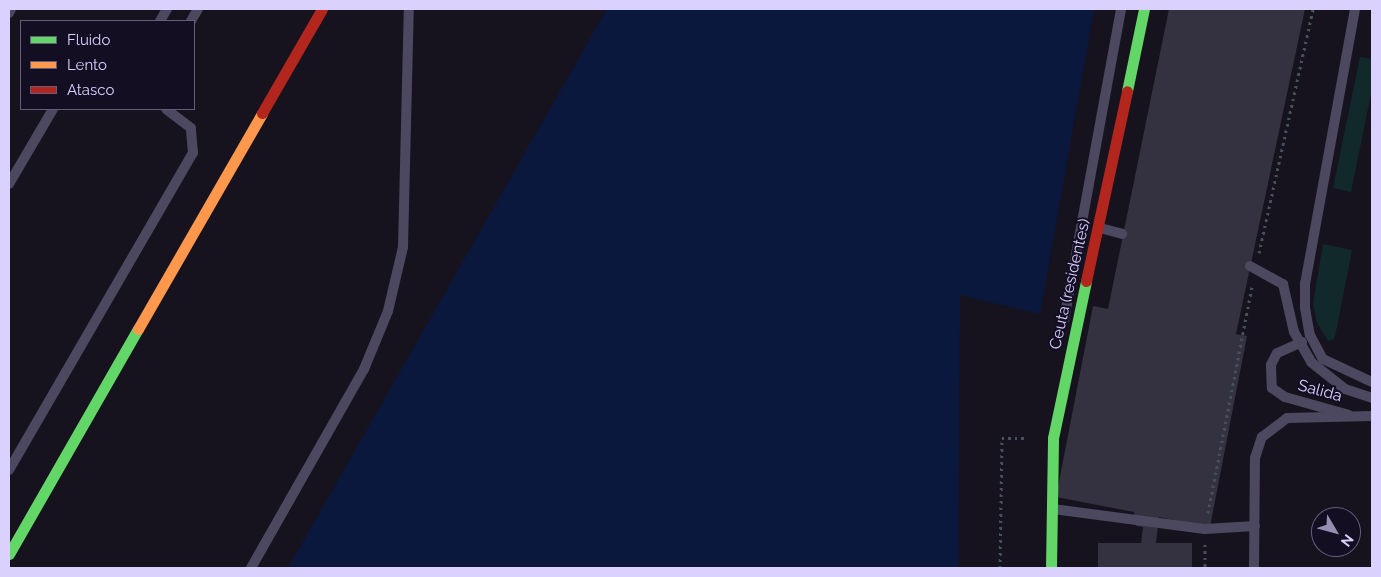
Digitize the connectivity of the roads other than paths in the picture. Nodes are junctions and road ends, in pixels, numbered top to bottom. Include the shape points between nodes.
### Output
1 (11, 9) edge
2 (167, 9) edge
3 (198, 9) edge
4 (322, 9) edge
5 (409, 9) edge
6 (1121, 9) edge
7 (1144, 9) edge
8 (1356, 9) edge
9 (9, 14) edge
10 (161, 20) edge
11 (192, 20) edge
12 (52, 110) edge
13 (167, 110) edge
14 (9, 184) edge
15 (1100, 228) junction
16 (1122, 234) dead end
17 (1253, 267) road end
18 (1298, 342) junction
19 (1313, 344) junction
20 (1372, 382) edge
21 (1372, 398) edge
22 (1349, 415) junction
23 (1372, 416) edge
24 (1053, 438) junction
25 (9, 470) edge
26 (1052, 509) junction
27 (1255, 526) junction
28 (9, 554) edge
29 (250, 568) edge
30 (1052, 568) edge
31 (1254, 568) edge

1 - 9 lane
2 - 10 lane
3 - 11 lane
4 - 28 street
5 - 29 lane via 403,247 388,311 364,369
6 - 24 lane via 1049,409
7 - 15 street, Ceuta (residentes)
8 - 19 lane via 1313,242 1305,308
12 - 14 lane
13 - 25 lane via 191,128 193,154
15 - 16 lane
15 - 24 street, Ceuta (residentes)
17 - 18 lane via 1283,284
18 - 19 lane
18 - 21 lane via 1327,377 1345,389
18 - 22 lane, Salida via 1277,353 1270,371 1272,388 1285,397
19 - 20 lane via 1334,368
22 - 23 lane
22 - 27 lane via 1287,418 1268,429 1255,458
24 - 26 street, Ceuta (residentes)
26 - 27 lane via 1205,529
26 - 30 street, Ceuta (residentes)
27 - 31 lane

